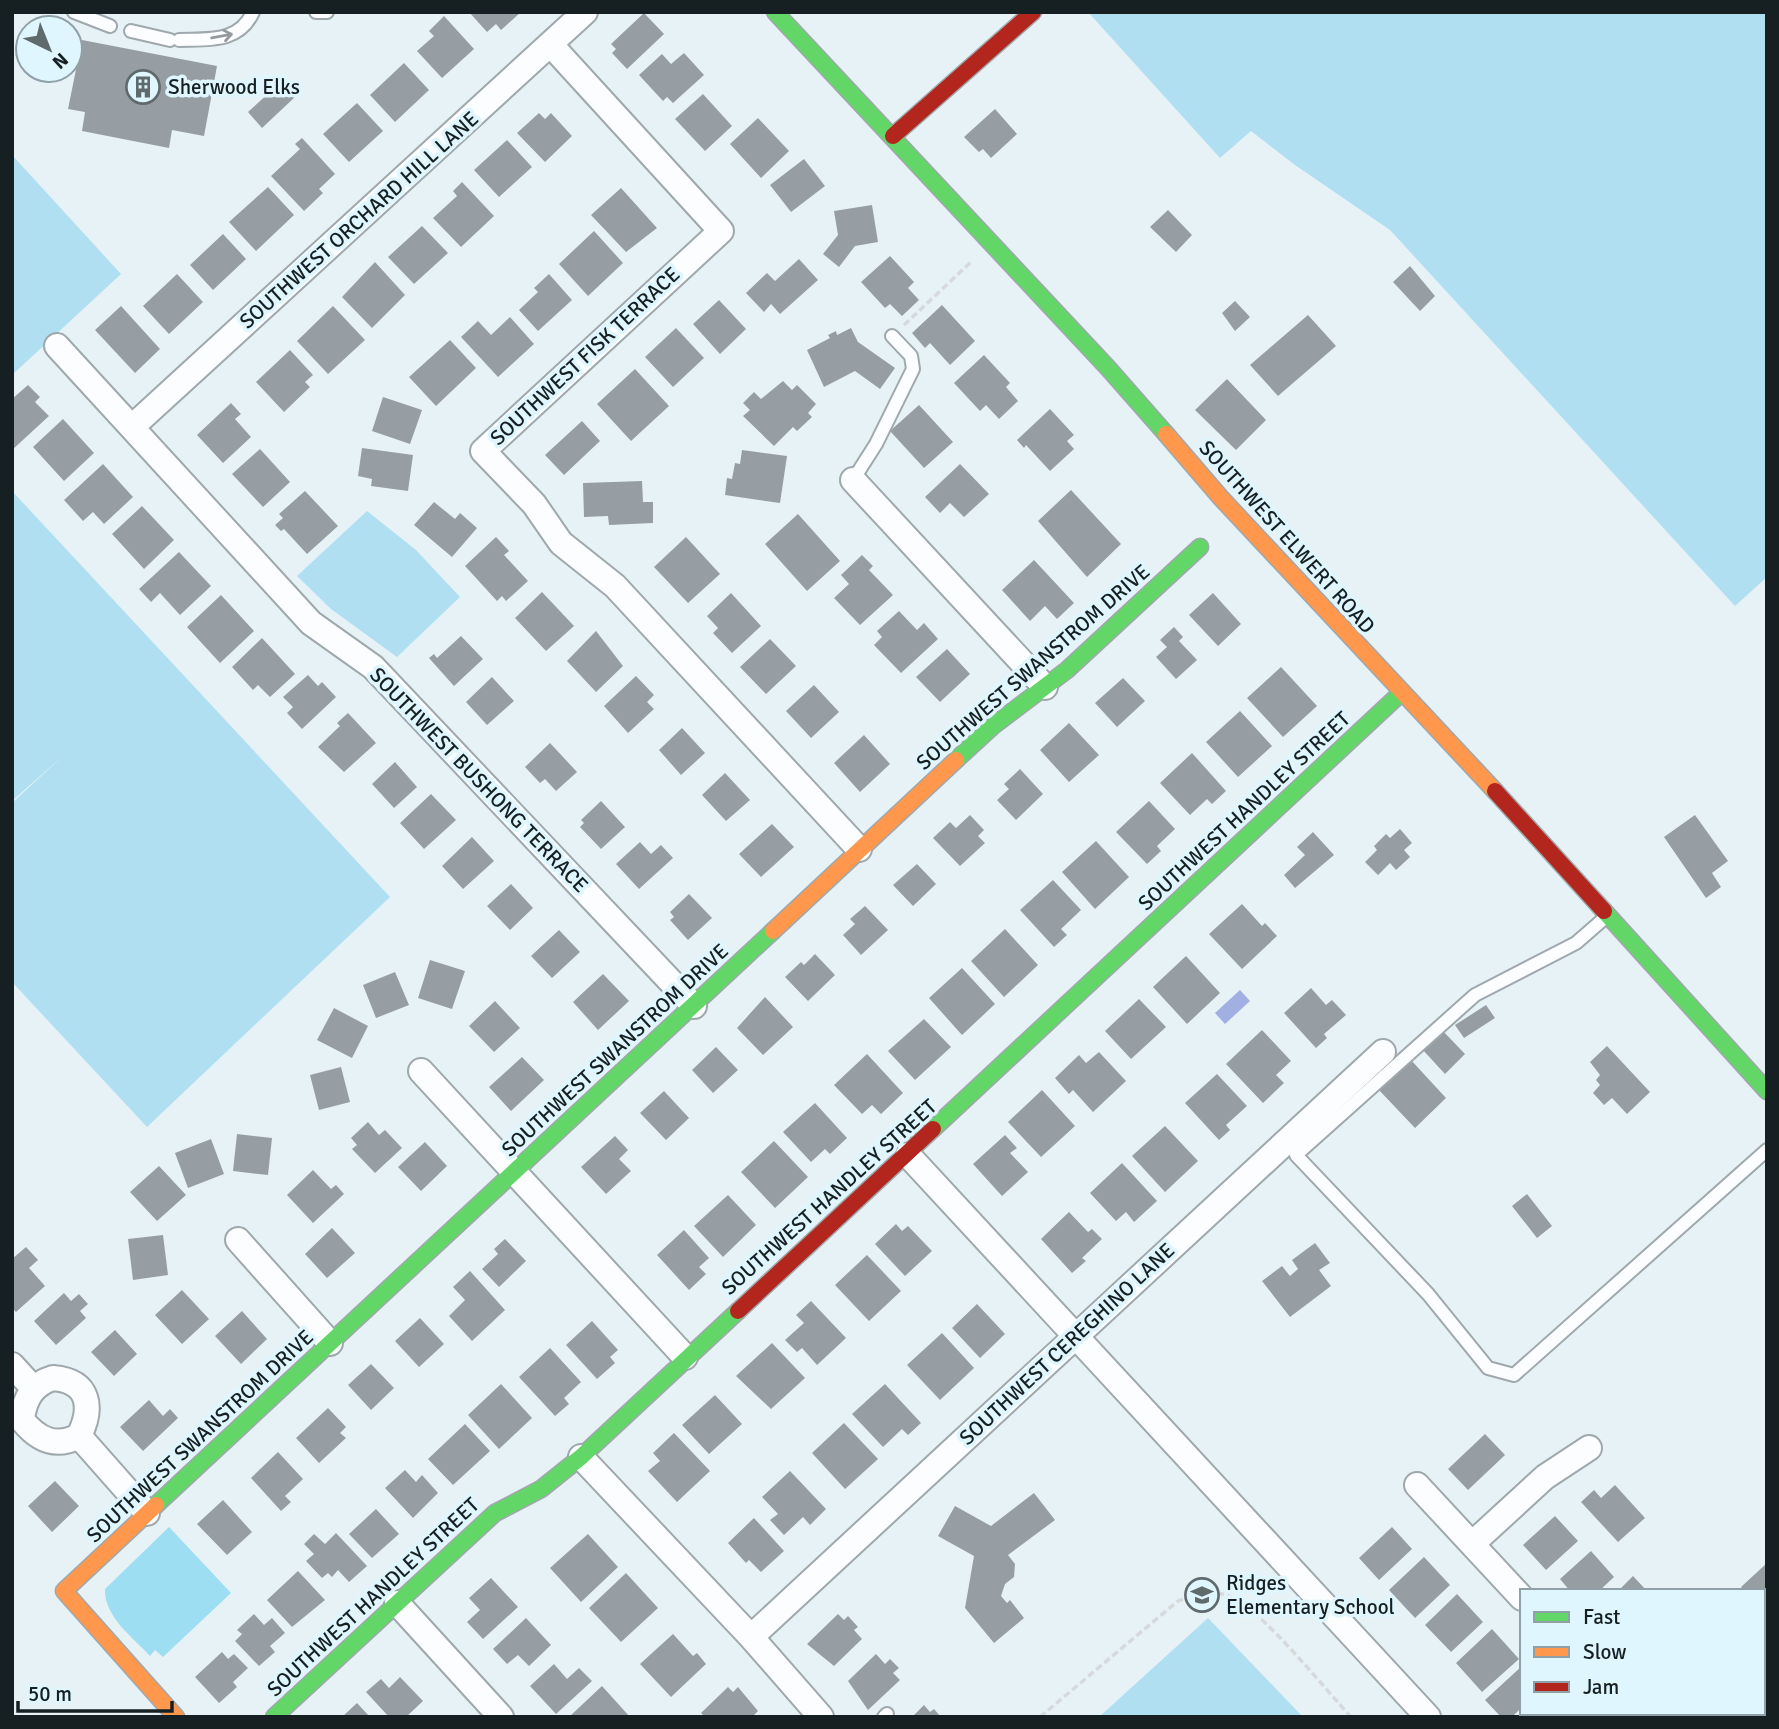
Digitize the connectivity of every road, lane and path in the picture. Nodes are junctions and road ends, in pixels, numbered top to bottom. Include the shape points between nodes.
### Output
1 (74, 12) edge
2 (253, 12) edge
3 (316, 12) edge
4 (327, 12) edge
5 (585, 12) edge
6 (775, 12) edge
7 (1033, 12) edge
8 (110, 26) dead end
9 (131, 31) dead end
10 (551, 44) junction
11 (893, 136) junction
12 (992, 243) junction
13 (892, 336) joint
14 (57, 346) dead end
15 (132, 427) junction
16 (853, 480) joint
17 (1200, 547) dead end
18 (1045, 687) junction
19 (1401, 692) junction
20 (859, 849) junction
21 (1607, 916) junction
22 (694, 1006) junction
23 (1383, 1052) dead end
24 (421, 1071) dead end
25 (1767, 1091) edge
26 (1767, 1150) edge
27 (908, 1155) junction
28 (515, 1173) junction
29 (238, 1240) dead end
30 (1077, 1335) junction
31 (330, 1343) junction
32 (685, 1357) junction
33 (12, 1365) edge
34 (34, 1389) junction
35 (79, 1436) junction
36 (1589, 1448) dead end
37 (581, 1457) junction
38 (1417, 1485) dead end
39 (147, 1513) junction
40 (1472, 1544) junction
41 (1520, 1596) edge
42 (397, 1603) junction
43 (751, 1637) junction
44 (176, 1717) edge
45 (274, 1717) edge
46 (501, 1717) edge
47 (821, 1717) edge
48 (1040, 1717) edge
49 (1351, 1717) edge
50 (1428, 1717) edge

1 - 8 lane
9 -> 2 lane via 175,40 229,37 247,26
3 - 4 lane
5 - 10 street, SOUTHWEST ORCHARD HILL LANE
6 - 11 street, SOUTHWEST ELWERT ROAD
7 - 11 street
10 - 15 street, SOUTHWEST ORCHARD HILL LANE
10 - 20 street, SOUTHWEST FISK TERRACE via 721,231 483,451 534,504 561,543 615,586
11 - 12 street, SOUTHWEST ELWERT ROAD
12 - 13 path
12 - 19 street, SOUTHWEST ELWERT ROAD
13 - 16 lane via 911,356 913,369
14 - 15 street, SOUTHWEST BUSHONG TERRACE
15 - 22 street, SOUTHWEST BUSHONG TERRACE via 311,623 373,667
16 - 18 street
17 - 18 street, SOUTHWEST SWANSTROM DRIVE
18 - 20 street, SOUTHWEST SWANSTROM DRIVE via 993,726
19 - 21 street, SOUTHWEST ELWERT ROAD
19 - 27 street, SOUTHWEST HANDLEY STREET
20 - 22 street, SOUTHWEST SWANSTROM DRIVE
21 - 25 street, SOUTHWEST ELWERT ROAD
21 - 26 lane via 1576,943 1475,995 1296,1155 1428,1294 1488,1368 1514,1375
22 - 28 street, SOUTHWEST SWANSTROM DRIVE
23 - 30 street, SOUTHWEST CEREGHINO LANE
24 - 28 street
27 - 30 street
27 - 32 street, SOUTHWEST HANDLEY STREET
28 - 31 street, SOUTHWEST SWANSTROM DRIVE
28 - 32 street
29 - 31 street
30 - 43 street, SOUTHWEST CEREGHINO LANE
30 - 50 street
31 - 39 street, SOUTHWEST SWANSTROM DRIVE
32 - 37 street, SOUTHWEST HANDLEY STREET
33 - 34 street
34 - 35 street via 23,1406 22,1420 33,1433 55,1443
34 - 35 street via 42,1381 64,1379 85,1395 89,1408
35 - 39 street
36 - 40 street via 1553,1471
37 - 42 street, SOUTHWEST HANDLEY STREET via 541,1489 495,1513
37 - 43 street
38 - 40 street
39 - 44 street, SOUTHWEST SWANSTROM DRIVE via 64,1591
40 - 41 street
42 - 45 street, SOUTHWEST HANDLEY STREET
42 - 46 street
43 - 47 street
48 - 49 path via 1178,1601 1216,1593 1230,1596 1260,1619

